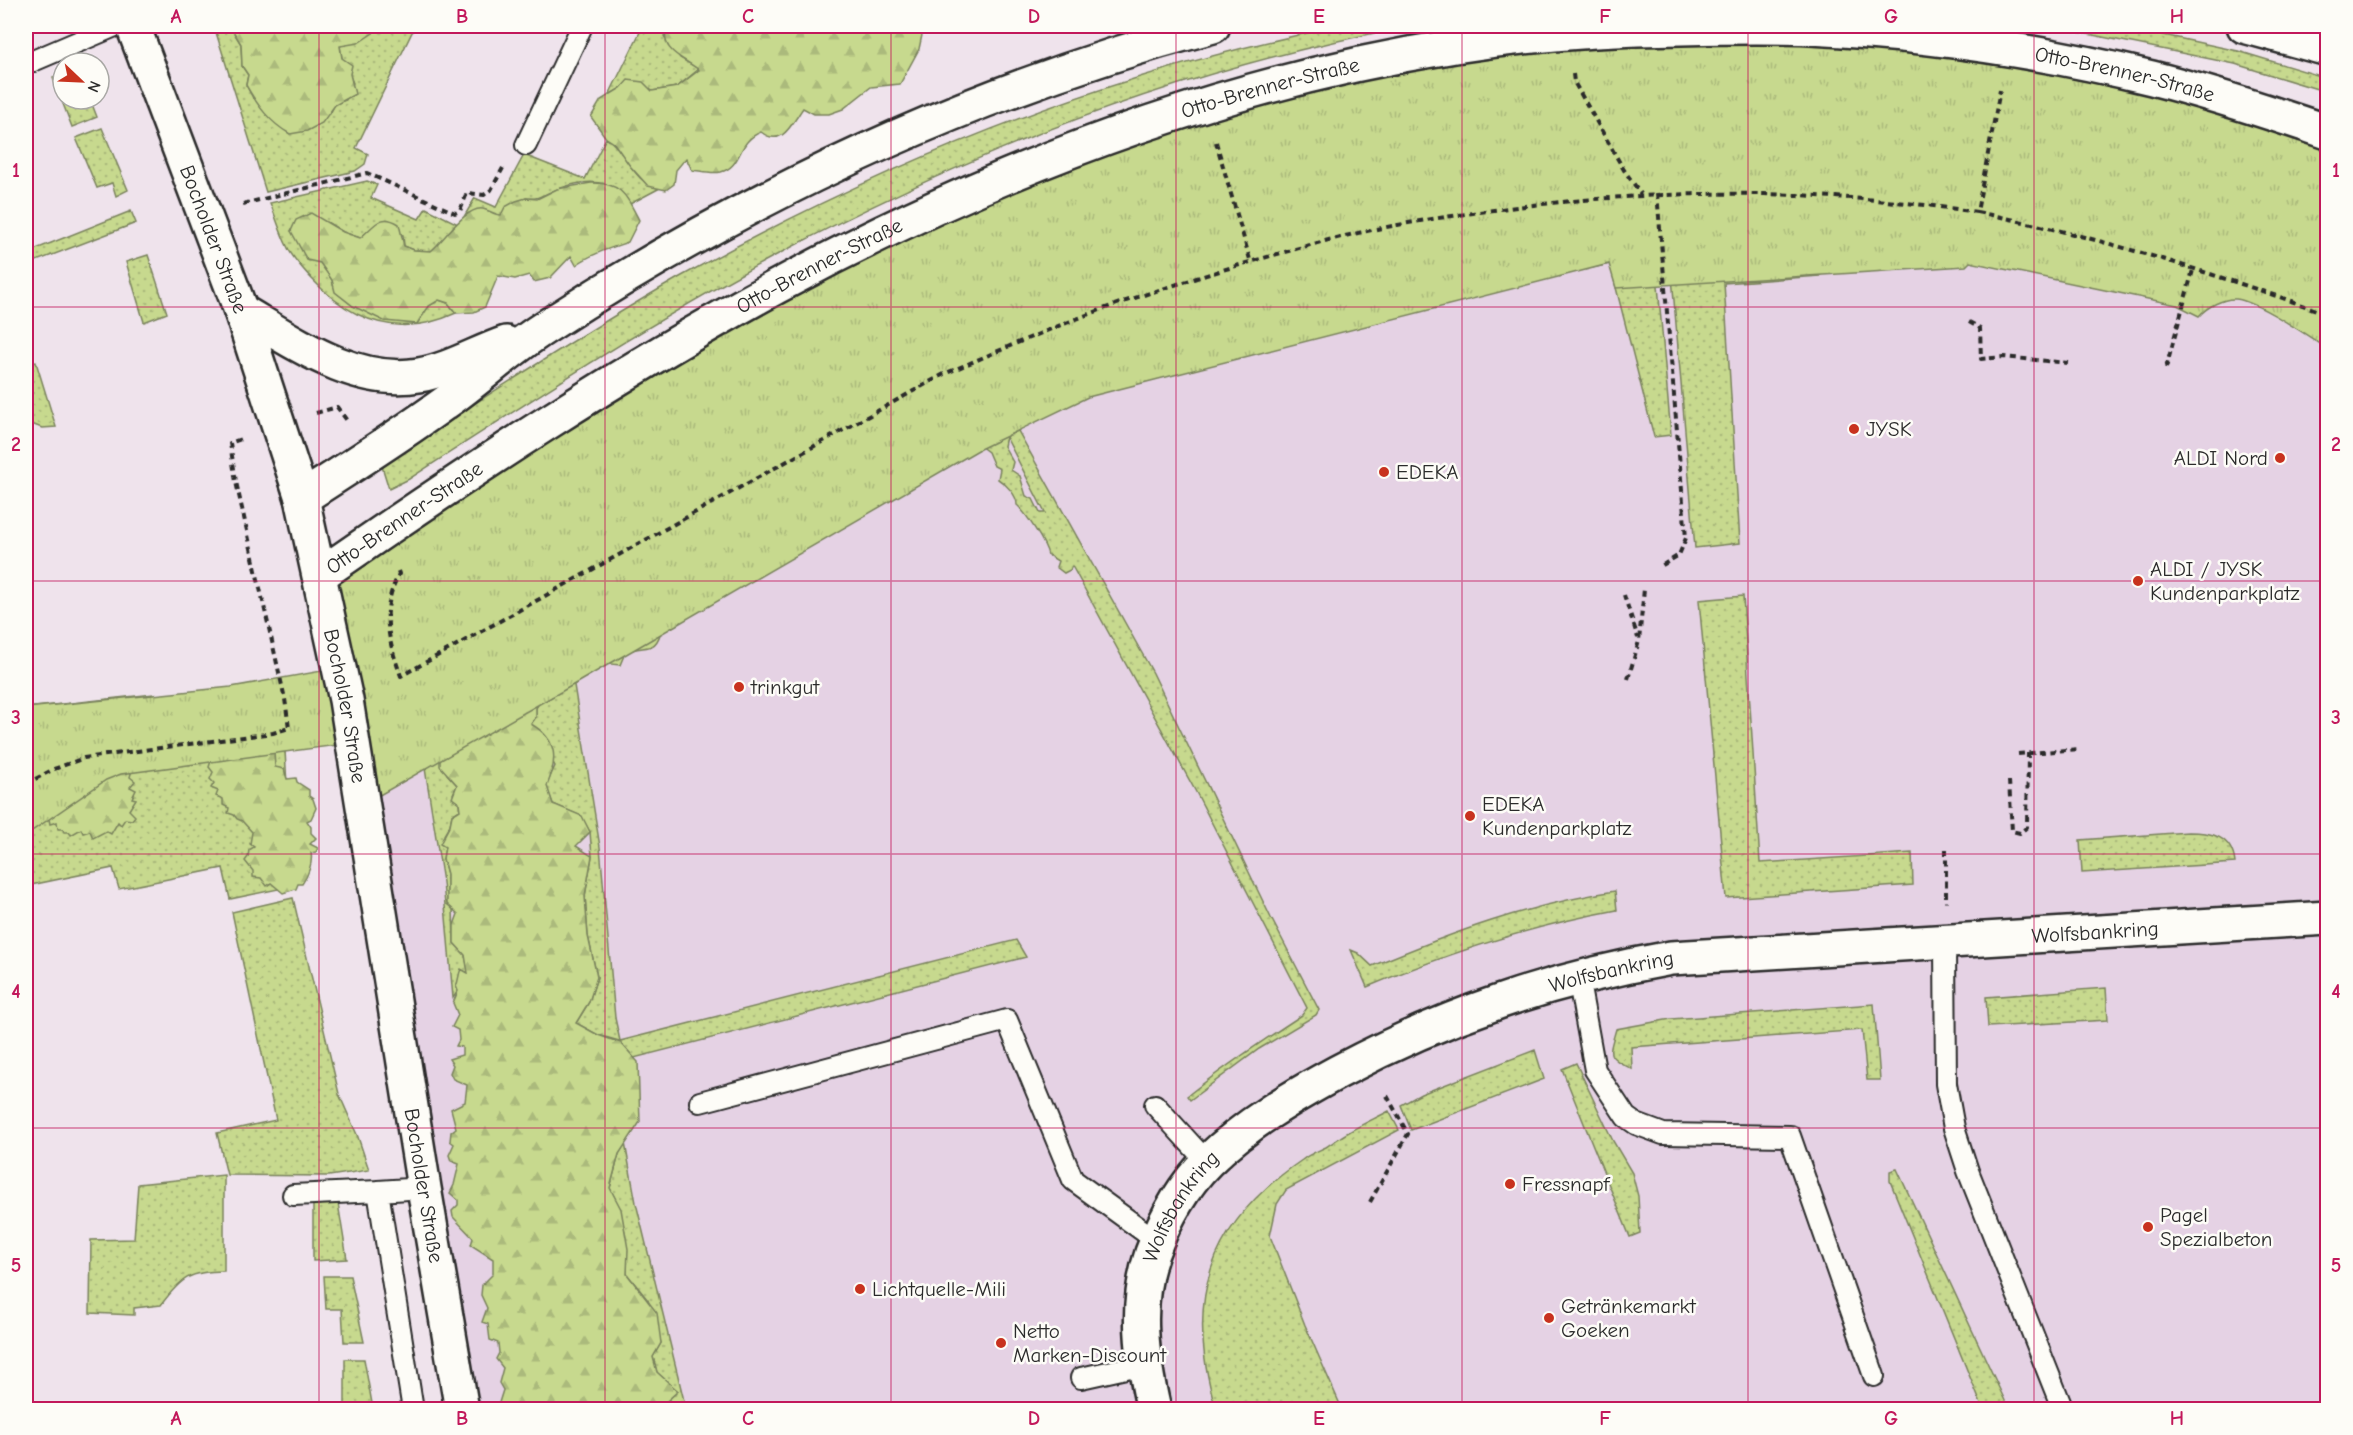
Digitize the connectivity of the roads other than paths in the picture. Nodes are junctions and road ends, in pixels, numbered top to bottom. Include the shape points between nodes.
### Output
1 (115, 26) edge
2 (133, 26) edge
3 (582, 26) edge
4 (1213, 26) edge
5 (2244, 26) edge
6 (2328, 48) edge
7 (26, 64) edge
8 (2328, 132) edge
9 (526, 145) road end
10 (241, 311) junction
11 (541, 329) junction
12 (302, 498) junction
13 (320, 575) junction
14 (2328, 918) edge
15 (1945, 942) junction
16 (1578, 976) junction
17 (700, 1102) dead end
18 (1155, 1105) dead end
19 (1207, 1162) junction
20 (424, 1188) junction
21 (378, 1191) junction
22 (293, 1195) dead end
23 (1157, 1241) junction
24 (1144, 1364) junction
25 (1874, 1376) dead end
26 (1081, 1378) dead end
27 (413, 1410) edge
28 (462, 1410) edge
29 (1154, 1410) edge
30 (2063, 1410) edge

1 - 7 lane
2 - 10 street, Bocholder Straße
3 - 9 lane
4 - 11 street via 985,99 878,144 717,224
5 - 6 street
8 - 13 street, Otto-Brenner-Straße via 2154,78 2081,62 1923,38 1807,28 1568,32 1380,60 1251,90 1205,105 1008,176 926,213 776,287 561,415
10 - 11 street via 320,356 388,376 437,371
10 - 12 street, Bocholder Straße
11 - 12 street via 451,399
12 - 13 street, Bocholder Straße
13 - 20 street, Bocholder Straße via 346,700
14 - 15 street, Wolfsbankring
15 - 16 street, Wolfsbankring via 1671,958
15 - 30 lane via 1946,1084 1954,1128
16 - 19 street, Wolfsbankring via 1449,1019 1366,1057 1269,1112
16 - 25 lane via 1594,1070 1626,1117 1663,1134 1790,1136
17 - 23 lane via 1006,1020 1073,1180
18 - 19 lane
19 - 23 street, Wolfsbankring via 1182,1194
20 - 21 lane
20 - 28 street, Bocholder Straße
21 - 22 lane
21 - 27 lane
23 - 24 street, Wolfsbankring via 1143,1298
24 - 26 lane
24 - 29 street, Wolfsbankring

